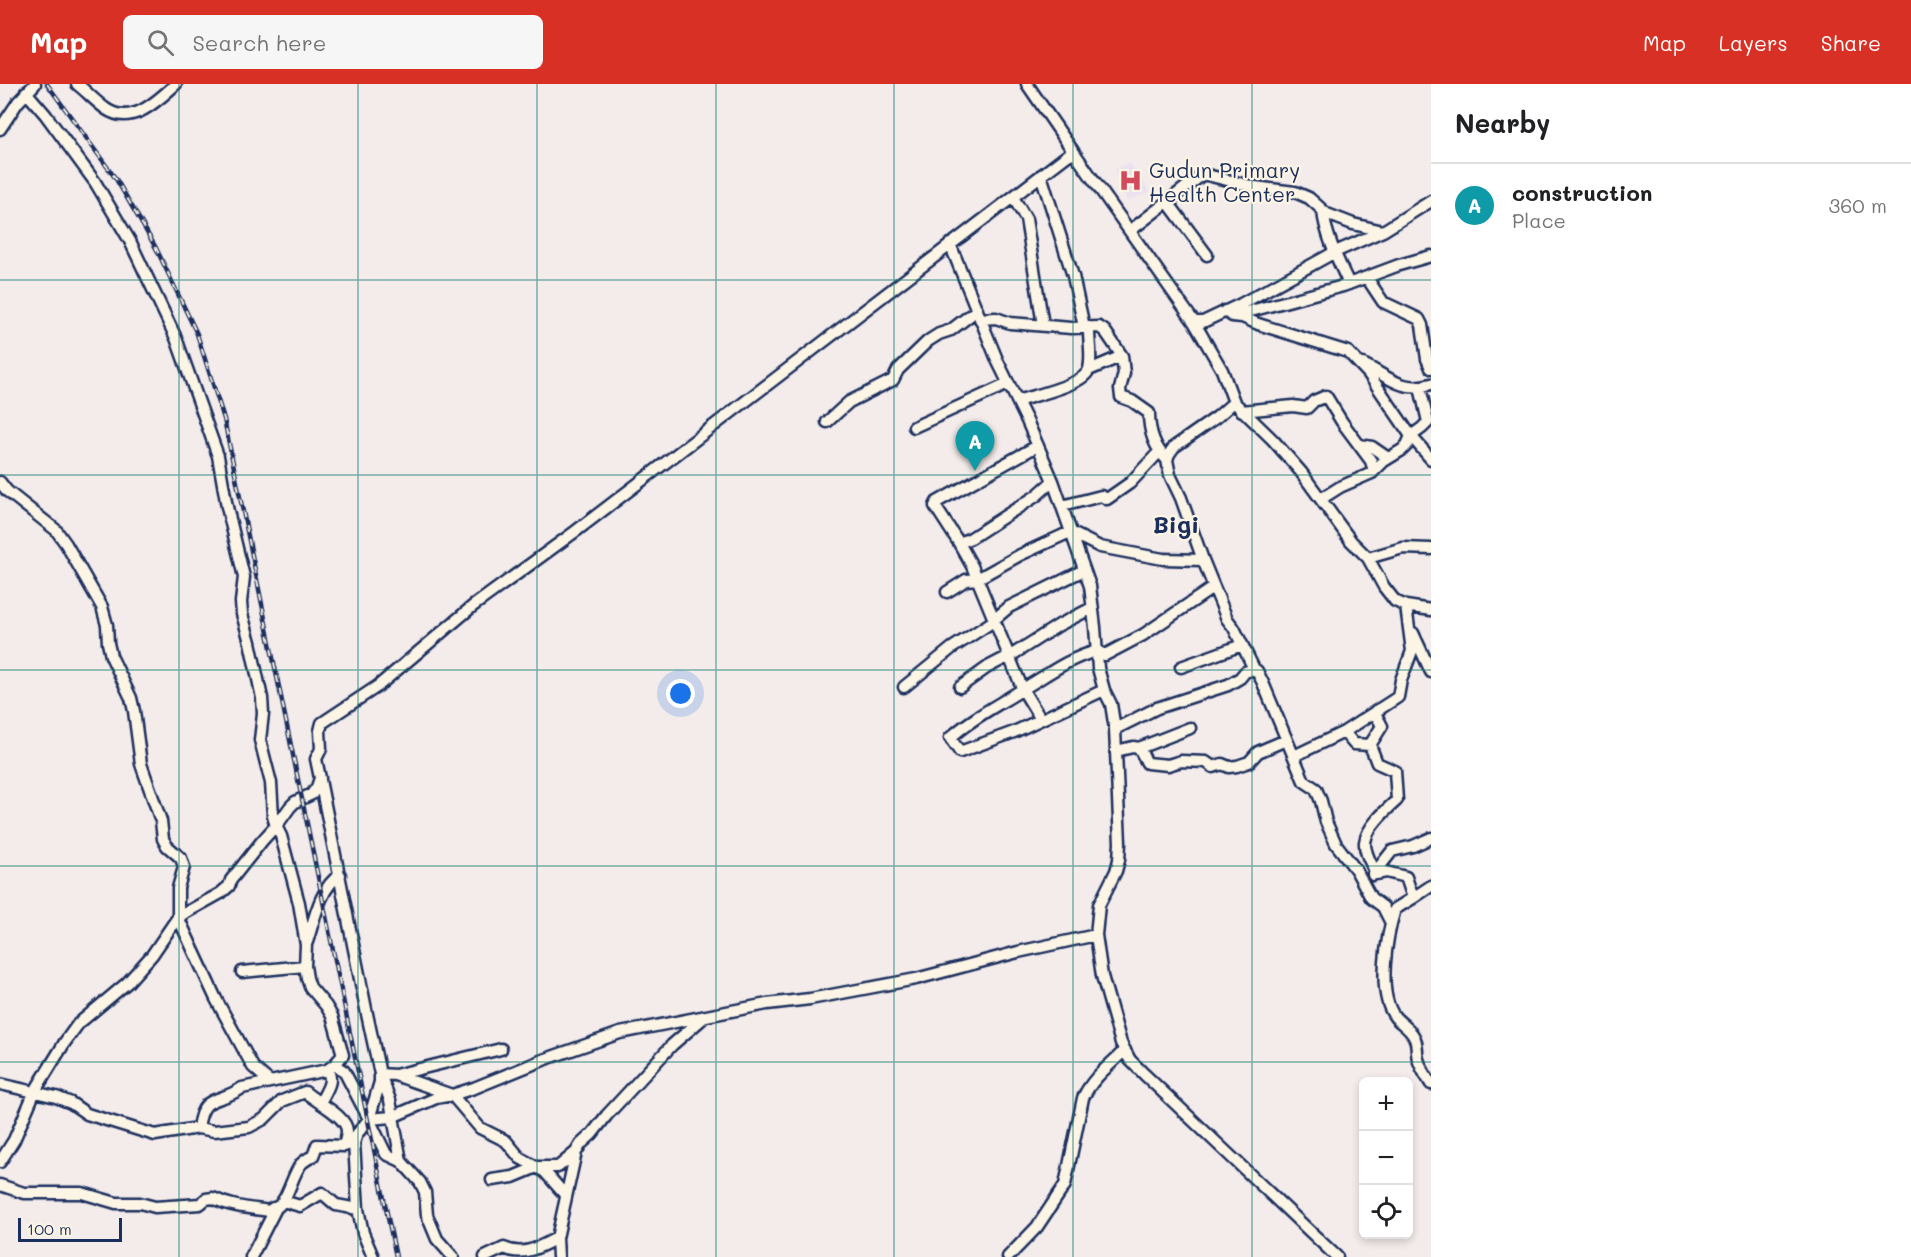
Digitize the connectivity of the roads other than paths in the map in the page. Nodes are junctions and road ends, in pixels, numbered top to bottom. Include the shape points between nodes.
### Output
1 (35, 84) edge
2 (77, 84) edge
3 (176, 84) edge
4 (1027, 84) edge
5 (26, 92) junction
6 (0, 129) edge
7 (1073, 151) junction
8 (1041, 175) junction
9 (1013, 197) junction
10 (1167, 201) junction
11 (1431, 201) edge
12 (1323, 211) junction
13 (1130, 231) junction
14 (1383, 231) junction
15 (950, 244) junction
16 (1335, 252) junction
17 (1207, 255) dead end
18 (1431, 256) edge
19 (1367, 278) junction
20 (1349, 284) junction
21 (978, 314) junction
22 (1229, 314) junction
23 (1194, 322) junction
24 (1043, 326) junction
25 (1086, 327) junction
26 (1122, 356) junction
27 (1357, 362) junction
28 (1431, 368) edge
29 (1089, 370) junction
30 (1008, 384) junction
31 (1426, 386) edge
32 (1017, 401) junction
33 (1234, 402) junction
34 (1242, 411) junction
35 (827, 422) dead end
36 (915, 427) dead end
37 (1411, 436) junction
38 (1359, 445) junction
39 (1037, 446) junction
40 (1163, 456) junction
41 (1388, 458) junction
42 (1431, 459) edge
43 (1374, 471) junction
44 (0, 482) edge
45 (1053, 482) junction
46 (1321, 499) junction
47 (1062, 506) junction
48 (1070, 532) junction
49 (959, 543) junction
50 (1431, 549) edge
51 (1368, 558) junction
52 (1203, 560) junction
53 (1084, 570) junction
54 (977, 579) junction
55 (1214, 587) junction
56 (947, 592) dead end
57 (1406, 606) junction
58 (1092, 608) junction
59 (1431, 610) edge
60 (993, 620) junction
61 (1408, 622) junction
62 (1242, 645) junction
63 (1097, 651) junction
64 (1009, 657) junction
65 (1181, 667) dead end
66 (1254, 669) junction
67 (1431, 672) edge
68 (904, 687) dead end
69 (960, 687) dead end
70 (1023, 690) junction
71 (1104, 690) junction
72 (1375, 713) junction
73 (1041, 718) junction
74 (1190, 728) dead end
75 (1115, 729) junction
76 (1344, 732) junction
77 (1286, 740) junction
78 (1371, 745) junction
79 (1139, 747) junction
80 (1116, 751) junction
81 (1294, 756) junction
82 (320, 778) junction
83 (276, 826) junction
84 (1431, 838) edge
85 (1376, 874) junction
86 (340, 875) junction
87 (1363, 882) junction
88 (1431, 886) edge
89 (1413, 898) junction
90 (178, 916) junction
91 (1391, 923) junction
92 (1096, 936) junction
93 (306, 945) junction
94 (305, 966) junction
95 (242, 972) dead end
96 (708, 1016) junction
97 (501, 1050) dead end
98 (1125, 1050) junction
99 (330, 1067) junction
100 (380, 1074) junction
101 (395, 1076) junction
102 (270, 1082) junction
103 (0, 1084) edge
104 (1431, 1084) edge
105 (35, 1091) junction
106 (452, 1095) junction
107 (320, 1102) junction
108 (392, 1117) junction
109 (369, 1119) junction
110 (198, 1128) junction
111 (349, 1144) junction
112 (576, 1152) junction
113 (401, 1161) junction
114 (0, 1162) edge
115 (537, 1167) junction
116 (492, 1180) dead end
117 (0, 1185) edge
118 (567, 1196) junction
119 (279, 1204) junction
120 (358, 1209) junction
121 (557, 1238) junction
122 (251, 1257) edge
123 (373, 1257) edge
124 (453, 1257) edge
125 (485, 1257) edge
126 (558, 1257) edge
127 (1008, 1257) edge
128 (1337, 1257) edge

1 - 5 street
2 - 3 street via 107,110 129,115 141,112
4 - 7 street
5 - 6 street
5 - 83 street via 95,183 130,241 176,338 218,456 244,577 242,614 262,698 261,740
7 - 8 street
7 - 13 street
8 - 9 street
8 - 25 street
9 - 15 street
9 - 24 street via 1026,219
10 - 12 street via 1203,174 1295,192
10 - 13 street
10 - 17 street
11 - 14 street
12 - 14 street
12 - 16 street
13 - 23 street
14 - 16 street
15 - 21 street
15 - 82 street via 473,606 378,686 322,723 321,749 316,759
16 - 20 street
16 - 22 street
18 - 19 street
19 - 20 street
19 - 28 street via 1383,302 1419,319
20 - 22 street
21 - 24 street via 1010,323
21 - 30 street
21 - 35 street via 939,334 898,370 893,380 849,402
22 - 23 street
22 - 27 street via 1348,352
23 - 33 street
24 - 25 street
25 - 26 street via 1105,331
25 - 29 street
26 - 29 street
26 - 40 street via 1121,397 1149,413 1149,428
27 - 31 street via 1406,387
27 - 37 street
29 - 32 street via 1064,386
30 - 32 street
30 - 36 street
31 - 37 street via 1428,422
32 - 39 street
33 - 34 street
33 - 40 street
34 - 38 street via 1307,408 1326,396
34 - 46 street via 1287,456
37 - 41 street via 1402,450
37 - 42 street
38 - 41 street via 1372,447
38 - 43 street
39 - 45 street
39 - 49 street via 937,502 935,506
40 - 47 street via 1107,499 1101,496
40 - 52 street
41 - 43 street
43 - 46 street
44 - 90 street via 56,530 102,607 111,656 134,711 141,764 161,821 163,839 184,867 178,888
45 - 47 street
45 - 49 street
46 - 51 street
47 - 48 street
48 - 52 street via 1100,547 1162,559
48 - 53 street
48 - 54 street
49 - 54 street
50 - 51 street via 1403,548
51 - 57 street via 1395,601
52 - 55 street
53 - 58 street
53 - 60 street via 1010,607
54 - 56 street via 966,580
54 - 60 street
55 - 62 street
55 - 63 street via 1105,656
57 - 59 street
57 - 61 street
58 - 63 street
58 - 64 street
60 - 64 street
60 - 68 street
61 - 67 street
61 - 72 street via 1412,651 1398,697
62 - 65 street
62 - 66 street
63 - 70 street via 1077,657
63 - 71 street
64 - 69 street
64 - 70 street
66 - 75 street via 1228,685 1157,708
66 - 77 street
70 - 73 street
70 - 73 street via 950,738 960,752
71 - 73 street
71 - 75 street
72 - 76 street
72 - 78 street via 1382,726
74 - 79 street
75 - 80 street
76 - 78 street via 1354,744
76 - 81 street
77 - 79 street via 1258,752 1249,762 1229,767 1212,767 1206,762 1147,763
77 - 81 street
78 - 85 street via 1377,763 1395,771 1397,800 1374,824 1365,841
79 - 80 street
80 - 92 street via 1119,860 1099,905
81 - 87 street via 1304,781 1316,789 1336,844
82 - 83 street via 312,794 295,802
82 - 86 street
83 - 90 street via 229,886
83 - 93 street via 299,903
84 - 85 street via 1392,851
85 - 87 street
85 - 89 street via 1406,877
86 - 93 street via 333,879 321,902
86 - 100 street
87 - 91 street
88 - 89 street
89 - 91 street via 1395,909
90 - 102 street via 216,999 254,1067
90 - 105 street via 127,983 78,1024
91 - 104 street via 1385,948 1387,998 1394,1017 1415,1038 1418,1059
92 - 96 street via 916,979
92 - 98 street via 1102,976
93 - 94 street
94 - 95 street
94 - 99 street via 310,987 332,1016 342,1055
96 - 106 street via 620,1033
96 - 112 street via 672,1045
97 - 101 street
98 - 127 street via 1092,1083 1083,1098 1065,1185 1037,1227
98 - 128 street via 1144,1074
99 - 102 street
99 - 107 street via 331,1080
99 - 109 street via 344,1071
100 - 101 street
100 - 108 street
100 - 109 street
101 - 106 street
102 - 110 street via 210,1101 200,1114
103 - 105 street
105 - 110 street via 71,1103 87,1114 154,1135
105 - 114 street
106 - 108 street
106 - 115 street via 480,1128 499,1136 520,1158
107 - 110 street via 305,1092 282,1101 249,1127 214,1131
107 - 111 street via 340,1116
108 - 109 street
108 - 113 street
109 - 111 street
109 - 113 street via 386,1154
111 - 119 street via 317,1145 313,1156 302,1162
111 - 120 street
112 - 115 street via 558,1167
112 - 118 street
113 - 124 street via 420,1182 432,1227
115 - 116 street
115 - 118 street
117 - 119 street via 24,1193 82,1193 116,1203 155,1207 200,1204 213,1198 223,1204 269,1211
118 - 121 street
119 - 120 street via 300,1206 322,1193 336,1205
119 - 122 street
120 - 123 street
121 - 125 street via 533,1250 512,1252 504,1248
121 - 126 street

